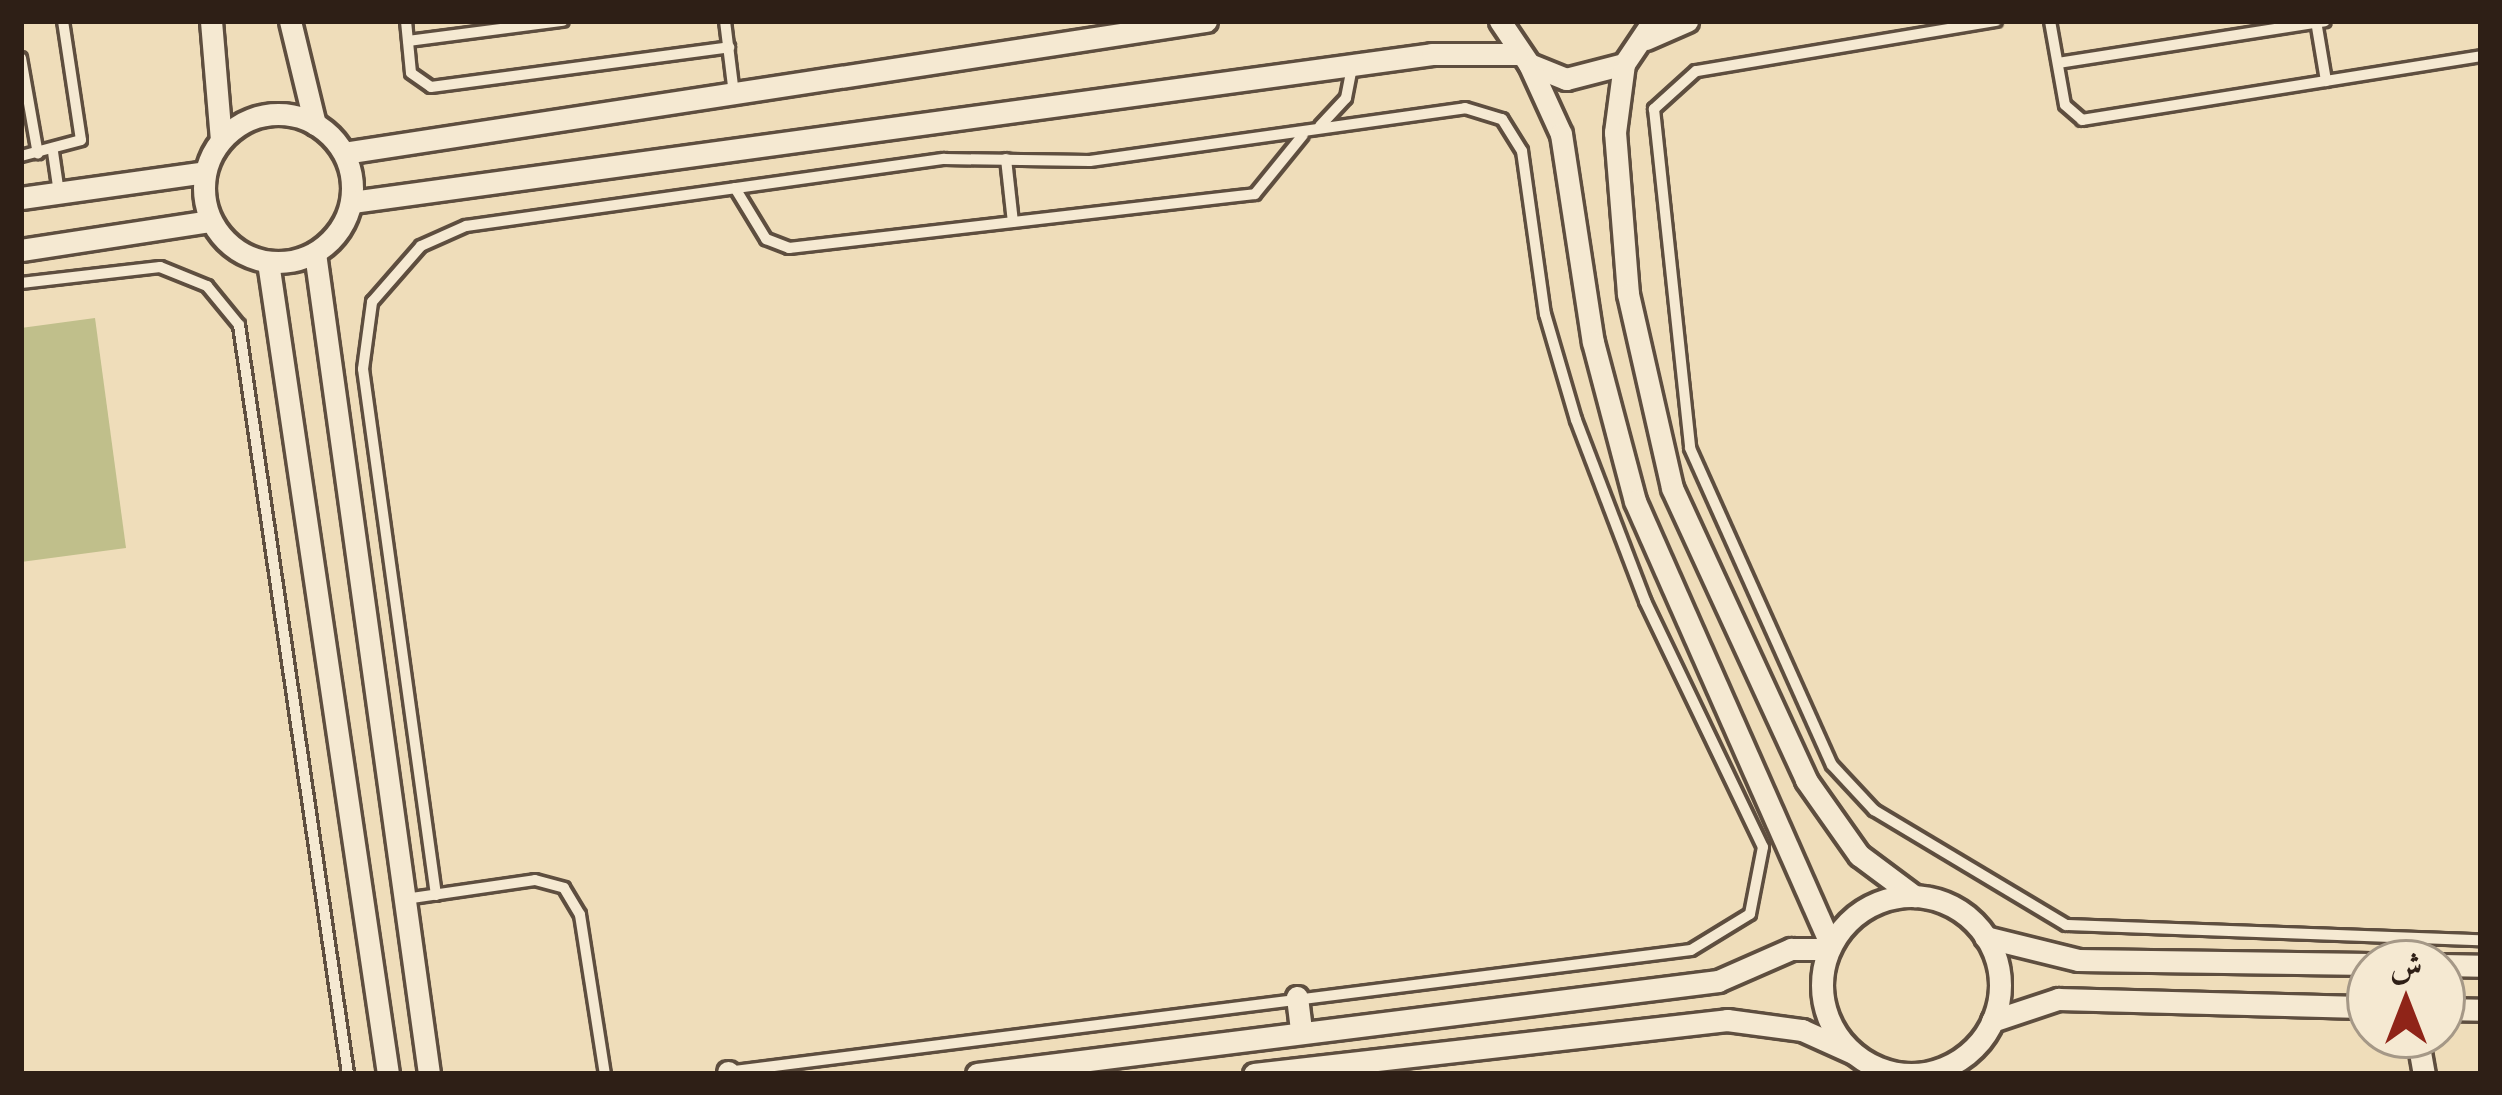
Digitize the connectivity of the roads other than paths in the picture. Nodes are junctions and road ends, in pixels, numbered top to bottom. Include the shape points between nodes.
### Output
1 (63, 21) edge
2 (211, 21) edge
3 (290, 21) edge
4 (406, 21) edge
5 (563, 21) edge
6 (725, 21) edge
7 (1206, 21) edge
8 (1499, 21) edge
9 (1687, 21) edge
10 (1996, 21) edge
11 (2050, 21) edge
12 (2325, 21) edge
13 (2316, 22) edge
14 (1649, 30) edge
15 (408, 41) junction
16 (728, 47) junction
17 (2481, 56) edge
18 (21, 58) edge
19 (1523, 59) junction
20 (2058, 63) junction
21 (1624, 64) junction
22 (1352, 65) junction
23 (2326, 81) junction
24 (734, 94) junction
25 (315, 124) junction
26 (1315, 129) junction
27 (221, 140) junction
28 (52, 152) junction
29 (344, 153) junction
30 (38, 154) junction
31 (21, 156) edge
32 (1006, 159) junction
33 (205, 172) junction
34 (735, 188) junction
35 (59, 193) junction
36 (21, 198) edge
37 (352, 202) junction
38 (211, 221) junction
39 (1013, 222) junction
40 (21, 250) edge
41 (315, 253) junction
42 (268, 262) junction
43 (21, 283) edge
44 (436, 895) junction
45 (1914, 896) junction
46 (405, 899) junction
47 (1985, 937) junction
48 (2481, 940) edge
49 (1830, 947) junction
50 (2346, 964) edge
51 (1297, 997) junction
52 (2346, 1006) edge
53 (1992, 1021) junction
54 (1301, 1032) junction
55 (1868, 1064) edge
56 (1112, 1065) edge
57 (1958, 1066) edge
58 (1061, 1068) edge
59 (728, 1073) edge
60 (348, 1074) edge
61 (388, 1074) edge
62 (429, 1074) edge
63 (604, 1074) edge
64 (718, 1074) edge
65 (977, 1074) edge
66 (1254, 1074) edge

1 - 28 lane via 82,135
2 - 27 street
3 - 25 street
4 - 15 lane
5 - 15 lane
6 - 16 lane
7 - 24 street
8 - 19 street
9 - 14 street
10 - 48 lane via 1696,71 1654,109 1690,448 1832,765 1874,810 2066,925
11 - 20 lane
12 - 13 lane
13 - 20 lane
13 - 23 lane
14 - 21 street
15 - 16 lane via 413,78 431,88
16 - 24 lane
17 - 23 lane
18 - 30 lane
19 - 21 street via 1566,80
19 - 22 street
19 - 49 street via 1561,134 1593,342 1635,501
20 - 23 lane via 2066,105 2082,120
21 - 45 street via 1616,132 1628,294 1678,508 1818,800 1858,855
22 - 26 lane via 1346,98
22 - 37 street
24 - 29 street
25 - 27 street via 256,117
25 - 29 street
26 - 32 lane via 1090,161
26 - 39 lane via 1286,145 1263,192
26 - 51 lane via 1478,109 1518,138 1569,399 1765,864 1750,914 1708,946
27 - 33 street
28 - 30 lane
28 - 35 lane
29 - 37 street
30 - 31 lane
32 - 34 lane
32 - 39 lane
33 - 35 street
33 - 38 street
34 - 39 lane via 781,247
34 - 44 lane via 466,226 421,246 373,302 365,392
35 - 36 street
37 - 41 street
38 - 40 street
38 - 42 street
41 - 42 street
41 - 46 street
42 - 61 street
43 - 60 lane via 160,267 207,286 239,325
44 - 46 lane
44 - 63 lane via 535,880 572,896
45 - 47 street via 1955,908
45 - 49 street via 1865,908
46 - 62 street
47 - 50 street via 2078,960
47 - 53 street via 1999,972
49 - 54 street via 1791,949 1718,981
49 - 55 street via 1824,1005
51 - 54 street
51 - 59 lane
52 - 53 street via 2057,999
53 - 57 street
54 - 56 street
55 - 57 street via 1917,1073
55 - 66 street via 1727,1019
56 - 58 street
58 - 65 street
59 - 64 lane

